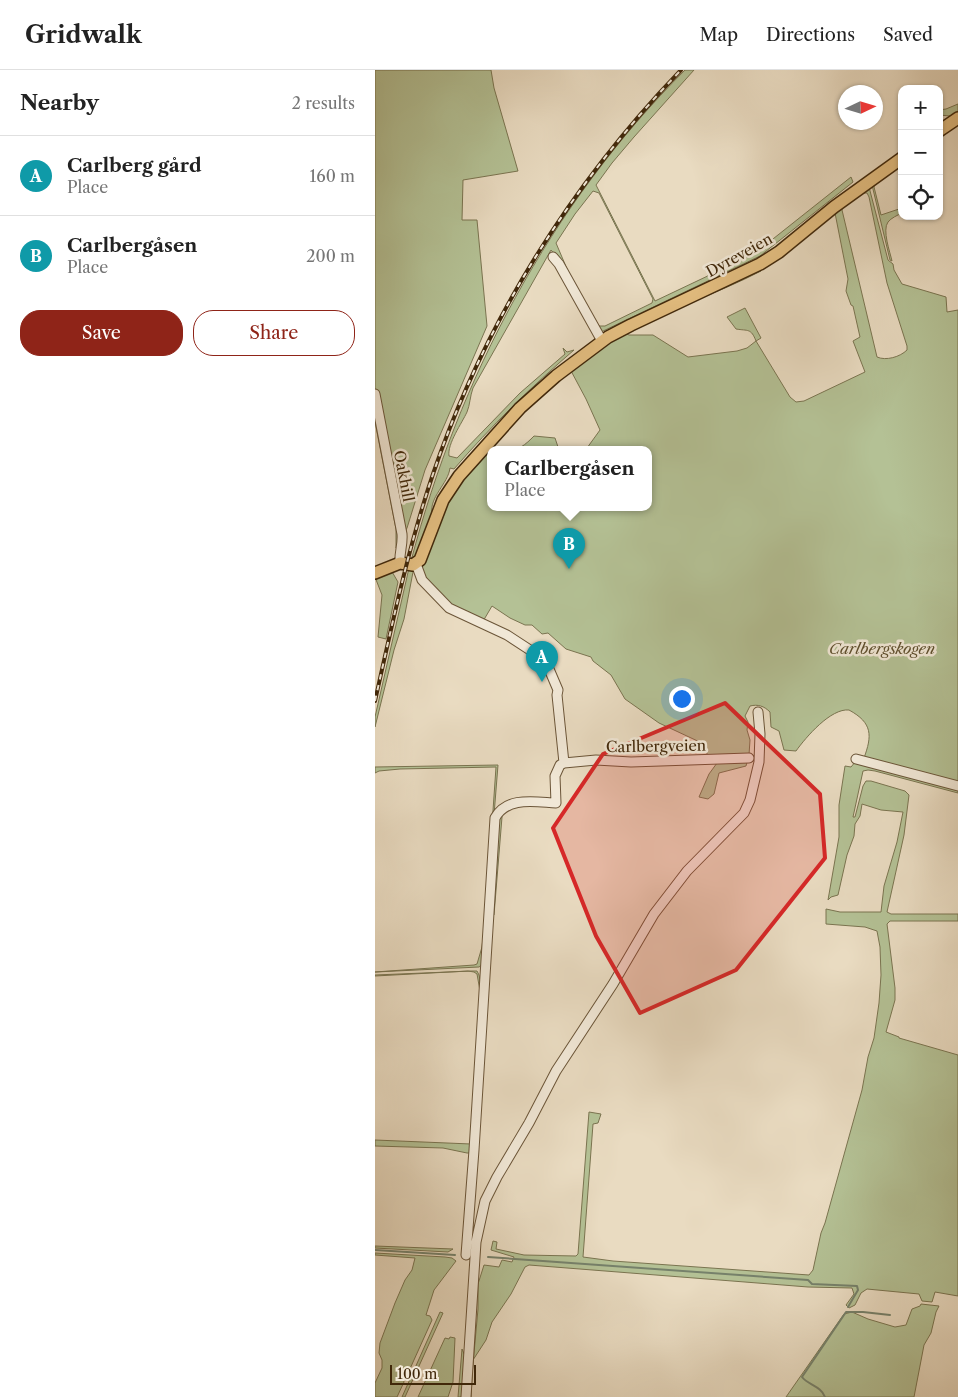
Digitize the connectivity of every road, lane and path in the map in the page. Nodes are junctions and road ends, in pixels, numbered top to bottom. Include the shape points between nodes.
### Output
1 (958, 118) edge
2 (940, 130) edge
3 (898, 161) edge
4 (553, 257) dead end
5 (601, 341) junction
6 (375, 394) edge
7 (402, 563) junction
8 (416, 564) junction
9 (375, 573) edge
10 (758, 712) dead end
11 (749, 758) dead end
12 (856, 759) dead end
13 (564, 763) junction
14 (958, 786) edge
15 (466, 1255) dead end
16 (466, 1397) edge

1 - 2 main road
3 - 5 main road, Dyreveien via 760,264
4 - 5 street
5 - 8 main road, Dyreveien via 520,408 463,470 443,500 423,556
6 - 7 street, Oakhill via 403,544 399,555
7 - 8 main road
7 - 9 main road
8 - 13 street via 422,580 449,608 507,635 546,662 558,690
10 - 16 street via 759,762 744,813 687,871 654,914 556,1071 485,1201 476,1242
11 - 13 street, Carlbergveien
12 - 14 street
13 - 15 street via 555,776 556,803 515,803 500,811 495,818

